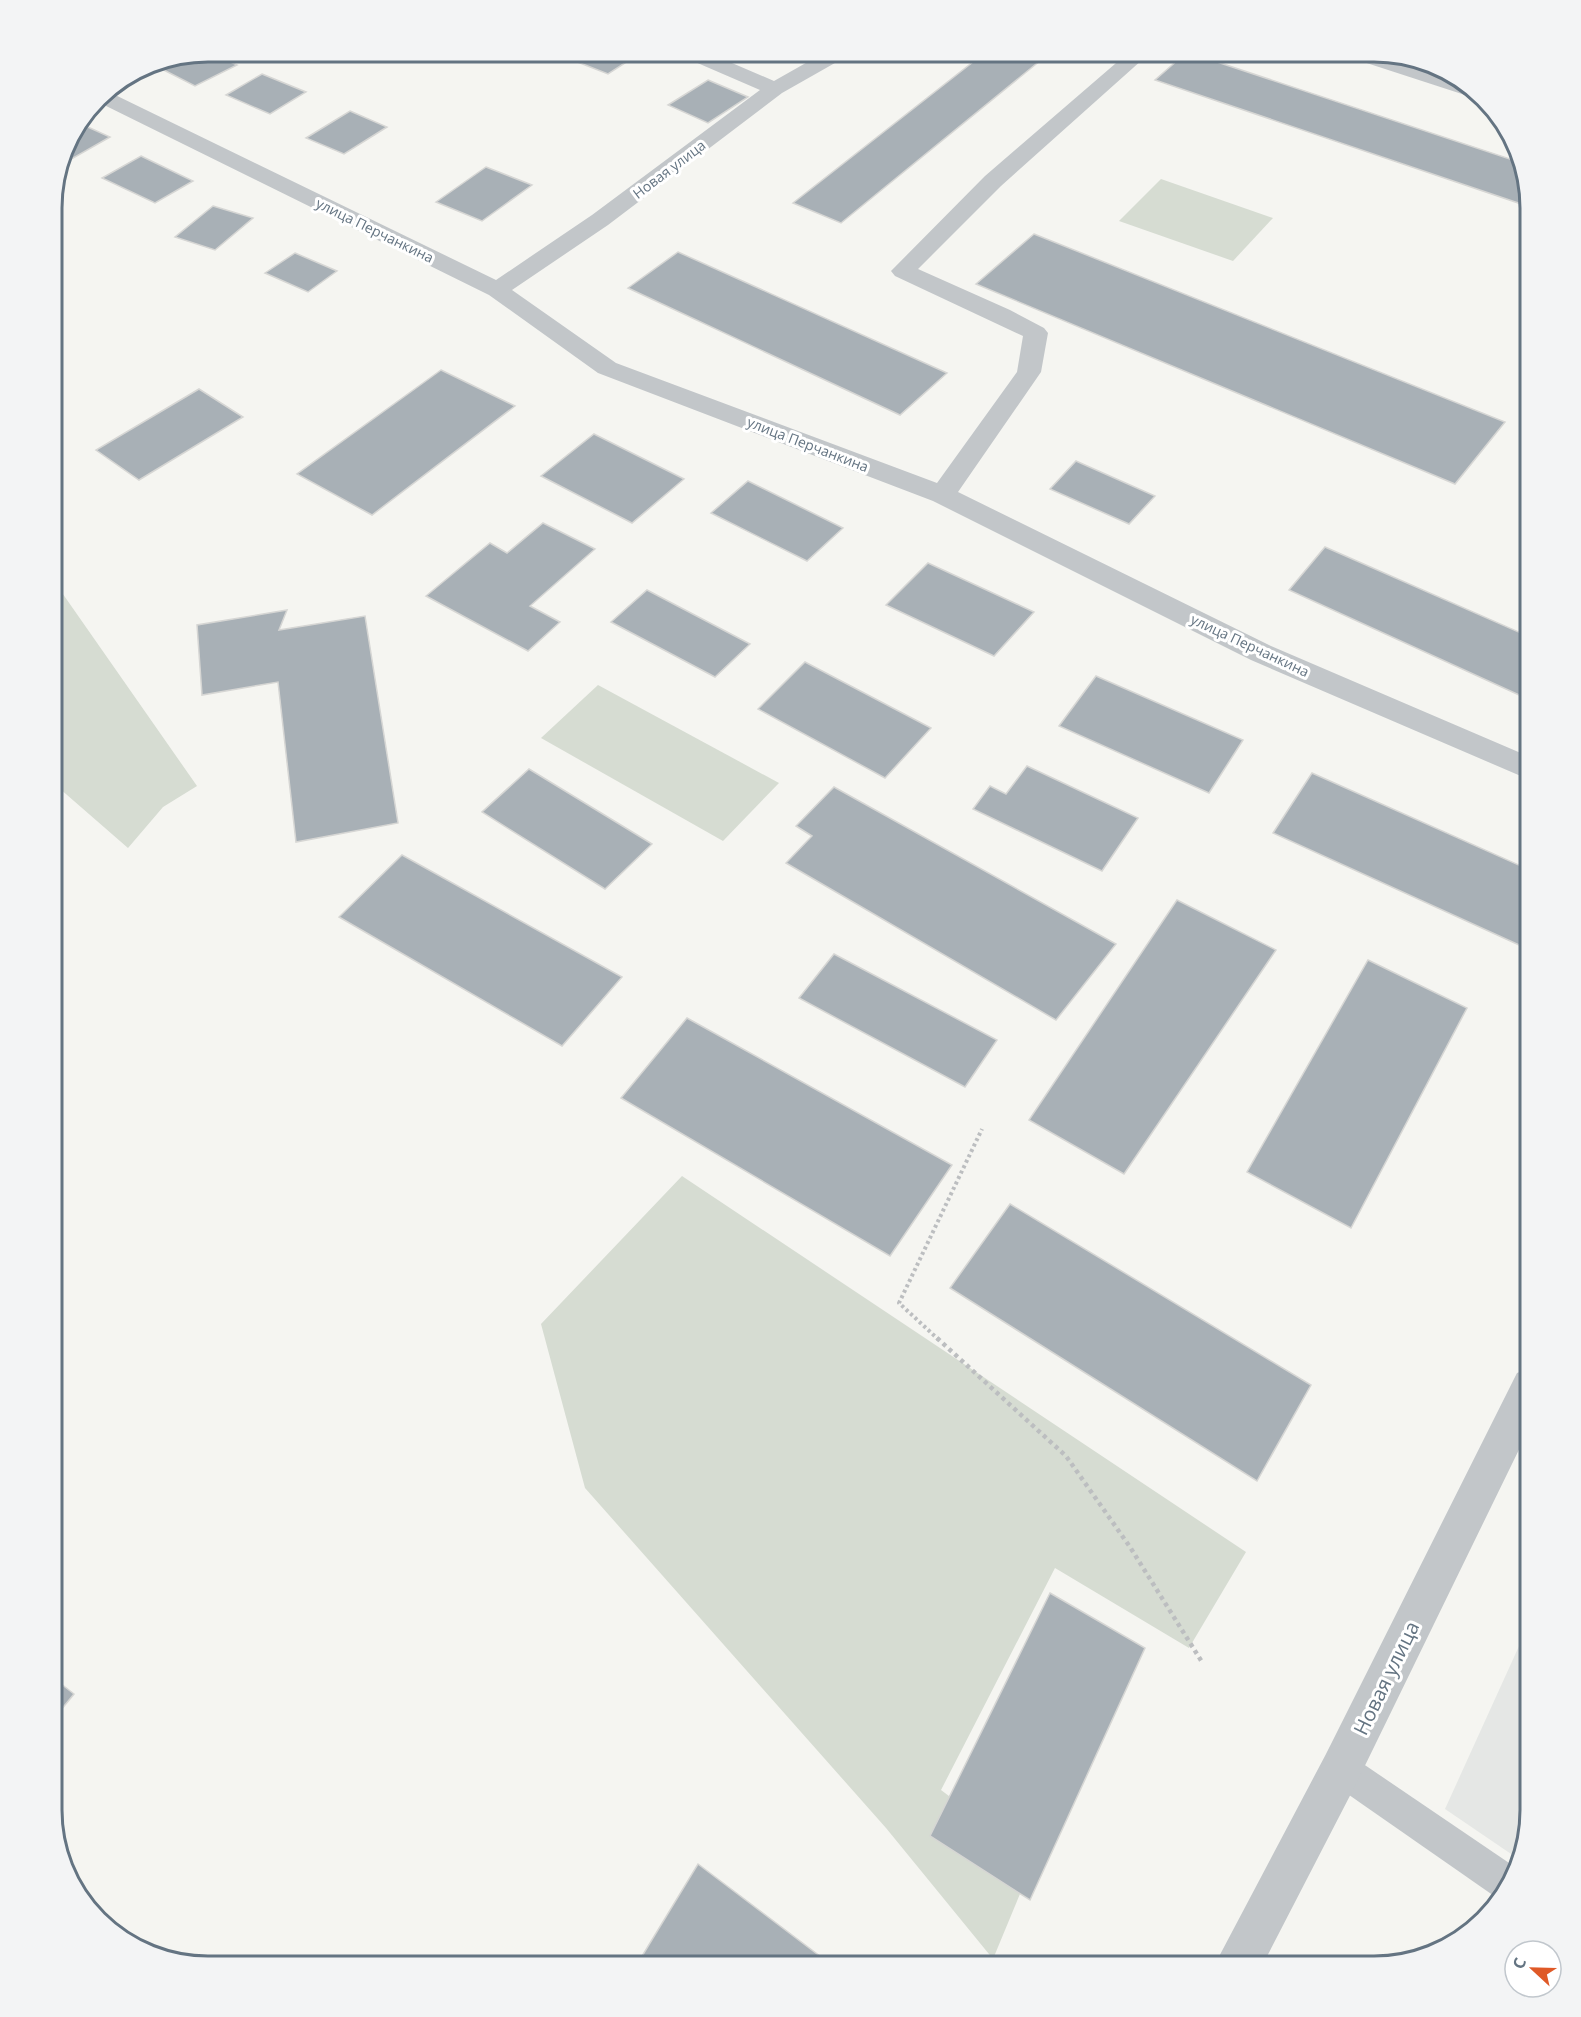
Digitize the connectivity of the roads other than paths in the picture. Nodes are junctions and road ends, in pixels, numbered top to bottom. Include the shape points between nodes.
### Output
1 (712, 62) edge
2 (823, 62) edge
3 (1129, 62) edge
4 (1414, 67) edge
5 (1439, 77) edge
6 (775, 89) junction
7 (109, 100) edge
8 (497, 290) junction
9 (942, 495) junction
10 (1520, 765) edge
11 (1520, 1406) edge
12 (1341, 1769) junction
13 (1501, 1879) edge
14 (1242, 1956) edge

1 - 6 street
2 - 6 street, Новая улица
3 - 9 street via 993,182 903,271 1036,333 1029,372
4 - 5 street
6 - 8 street, Новая улица via 600,220
7 - 8 street, улица Перчанкина
8 - 9 street, улица Перчанкина via 607,368
9 - 10 street, улица Перчанкина via 1261,653
11 - 12 street, Новая улица
12 - 13 lane
12 - 14 street, Новая улица

